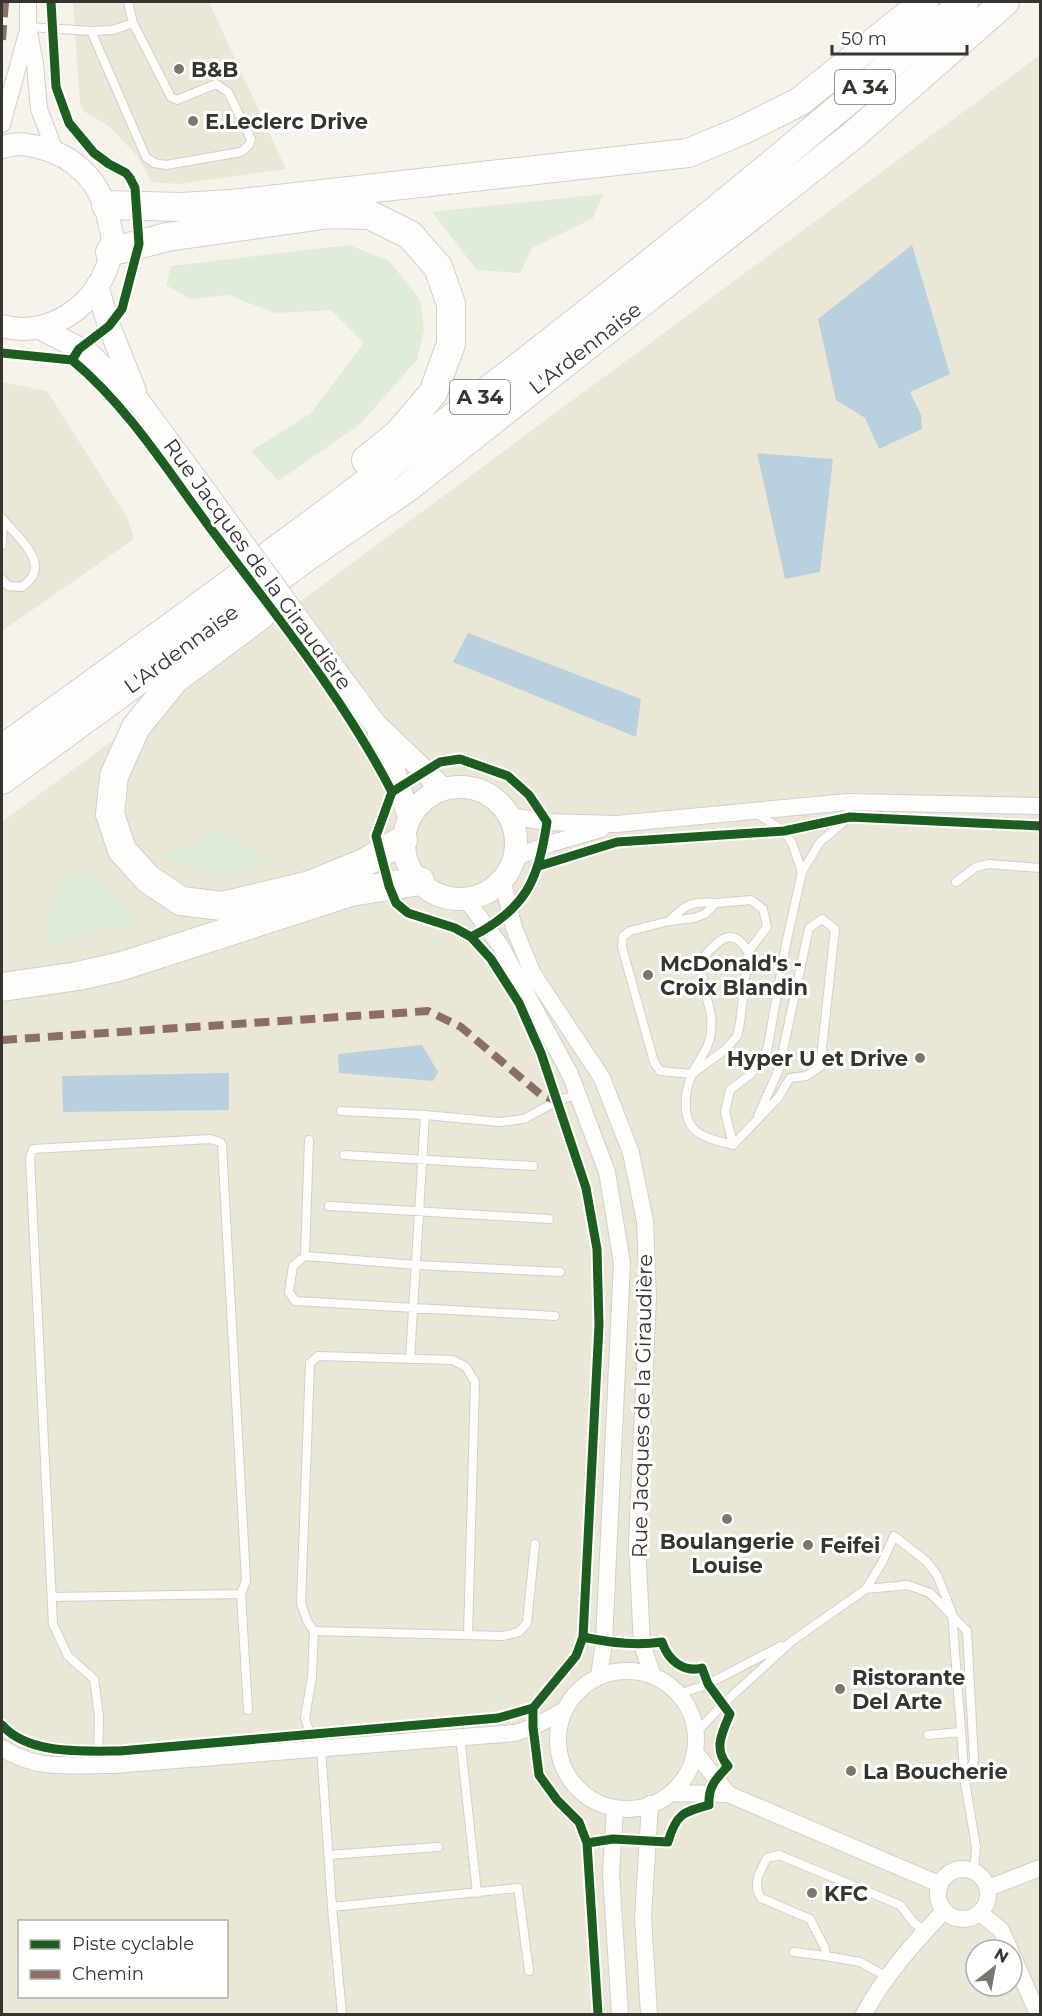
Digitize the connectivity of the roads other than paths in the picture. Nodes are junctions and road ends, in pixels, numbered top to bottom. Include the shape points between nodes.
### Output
1 (28, 2) edge
2 (128, 2) edge
3 (924, 2) edge
4 (964, 2) edge
5 (1005, 2) edge
6 (133, 23) junction
7 (28, 27) junction
8 (91, 32) junction
9 (2, 124) edge
10 (2, 147) edge
11 (55, 151) junction
12 (106, 205) junction
13 (110, 252) junction
14 (97, 286) junction
15 (2, 326) edge
16 (38, 327) junction
17 (140, 403) junction
18 (407, 488) junction
19 (2, 519) edge
20 (2, 545) edge
21 (2, 579) edge
22 (188, 615) junction
23 (375, 724) junction
24 (2, 749) edge
25 (2, 780) edge
26 (443, 789) junction
27 (848, 802) junction
28 (1041, 806) edge
29 (751, 810) junction
30 (509, 816) junction
31 (616, 824) junction
32 (406, 828) junction
33 (514, 858) junction
34 (1041, 868) edge
35 (802, 872) junction
36 (502, 879) junction
37 (420, 881) junction
38 (956, 882) dead end
39 (465, 898) junction
40 (716, 903) junction
41 (669, 921) junction
42 (748, 952) junction
43 (2, 987) edge
44 (692, 1074) junction
45 (578, 1094) junction
46 (340, 1111) dead end
47 (425, 1115) junction
48 (758, 1116) junction
49 (309, 1140) dead end
50 (733, 1144) junction
51 (344, 1155) dead end
52 (422, 1160) junction
53 (533, 1166) dead end
54 (329, 1206) dead end
55 (419, 1211) junction
56 (549, 1219) dead end
57 (305, 1256) junction
58 (416, 1265) junction
59 (560, 1272) dead end
60 (413, 1308) junction
61 (555, 1316) dead end
62 (410, 1359) junction
63 (535, 1544) dead end
64 (866, 1589) junction
65 (241, 1594) junction
66 (52, 1597) junction
67 (952, 1613) junction
68 (314, 1631) junction
69 (468, 1635) junction
70 (792, 1641) junction
71 (599, 1676) junction
72 (653, 1676) junction
73 (679, 1694) junction
74 (248, 1710) dead end
75 (565, 1710) junction
76 (960, 1732) junction
77 (695, 1734) junction
78 (928, 1735) dead end
79 (460, 1736) junction
80 (5, 1748) edge
81 (321, 1748) junction
82 (695, 1752) junction
83 (98, 1765) junction
84 (965, 1782) junction
85 (671, 1792) junction
86 (728, 1794) junction
87 (650, 1804) junction
88 (615, 1809) junction
89 (438, 1847) dead end
90 (329, 1855) junction
91 (1041, 1868) edge
92 (974, 1871) junction
93 (939, 1884) junction
94 (988, 1888) junction
95 (477, 1893) junction
96 (332, 1907) junction
97 (944, 1911) junction
98 (980, 1913) junction
99 (925, 1931) junction
100 (1005, 1938) edge
101 (794, 1952) dead end
102 (826, 1956) junction
103 (529, 1971) dead end
104 (887, 1977) junction
105 (1024, 1982) edge
106 (342, 2014) edge
107 (620, 2014) edge
108 (649, 2014) edge
109 (864, 2014) edge
110 (1038, 2014) edge

1 - 7 street
2 - 6 lane
3 - 12 highway via 799,102 688,153 232,204
4 - 22 highway, L'Ardennaise / A 34 via 817,128 481,395
5 - 18 highway, L'Ardennaise / A 34 via 851,137
6 - 8 lane
6 - 8 lane via 171,98 177,100 216,84 221,86 228,92 251,138 249,145 241,152 166,165 154,163 146,157
7 - 8 lane
7 - 9 street
7 - 11 street via 39,109
10 - 11 street via 21,144
11 - 12 street via 87,173
12 - 13 street via 112,239
13 - 14 street via 105,274
13 - 22 highway via 202,232 330,214 370,215 410,235 438,267 451,304 451,344 433,393 397,435 229,566
14 - 16 street via 84,305 53,324
14 - 17 street via 119,355
15 - 16 street via 17,330
16 - 17 street via 88,353
17 - 23 street, Rue Jacques de la Giraudière, bridge
18 - 25 highway, L'Ardennaise / A 34
18 - 32 highway via 364,537 175,679 136,728 114,776 110,814 122,850 148,879 181,901 222,906 310,885 364,863
19 - 20 lane
19 - 21 lane via 36,565 33,577 22,587 8,586
22 - 24 highway, L'Ardennaise / A 34
23 - 26 street
23 - 32 street via 392,765
26 - 30 street via 464,785 486,792 504,806
26 - 32 street via 422,798
27 - 28 street
27 - 29 street
27 - 35 lane via 850,818 820,842
29 - 31 street
29 - 35 lane via 784,831
30 - 31 street via 547,822
30 - 33 street via 517,847
31 - 33 street
32 - 37 street via 406,860
33 - 36 street
34 - 38 lane via 989,864 976,867
35 - 50 lane via 767,1052 752,1074 730,1090 725,1112
36 - 39 street via 495,889
36 - 72 street, Rue Jacques de la Giraudière via 514,928 533,974 602,1078 631,1153 645,1221 648,1298 638,1543 642,1645
37 - 39 street via 434,893 455,900
37 - 43 highway via 351,892 122,966
39 - 45 street, Rue Jacques de la Giraudière via 500,945
40 - 41 lane via 705,914
40 - 41 lane via 699,902 683,907
40 - 42 lane via 751,900 763,909 767,927
41 - 44 lane via 630,931 623,936 622,947 654,1062 660,1071
42 - 44 lane via 736,1036 726,1049
42 - 44 lane via 742,941 731,936 718,941 701,960 712,1011 711,1034
44 - 50 lane via 686,1094 686,1116 693,1129 702,1136
45 - 47 lane via 524,1119 500,1122
45 - 71 street, Rue Jacques de la Giraudière via 608,1172 622,1263 604,1642
46 - 47 lane
47 - 52 lane
48 - 48 lane via 778,1098 790,1078 806,1076 820,1067 835,929 822,919 809,928 779,1069
48 - 50 lane
49 - 57 lane
51 - 52 lane
52 - 53 lane
52 - 55 lane
54 - 55 lane
55 - 56 lane
55 - 58 lane
57 - 58 lane
57 - 60 lane via 293,1266 289,1292 295,1301
58 - 59 lane
58 - 60 lane
60 - 61 lane
60 - 62 lane
62 - 68 lane via 318,1356 310,1363 301,1603
62 - 69 lane via 453,1360 466,1367 475,1383
63 - 69 lane via 527,1623 519,1632 503,1636
64 - 67 lane via 908,1585 930,1593
64 - 67 lane via 894,1536 937,1575
64 - 70 lane
65 - 66 lane
65 - 66 lane via 246,1581 222,1145 210,1139 33,1149 30,1158
65 - 74 lane
66 - 83 lane via 53,1624 68,1656 94,1678 99,1716
67 - 76 lane
67 - 84 lane via 967,1631 968,1641 974,1760
68 - 69 lane
68 - 81 lane via 305,1718 310,1734
70 - 73 lane via 708,1684
70 - 77 lane
71 - 72 street via 641,1671
71 - 75 street via 590,1678
72 - 73 street
73 - 77 street via 687,1702
75 - 79 street via 514,1733
75 - 88 street via 558,1725 558,1753 570,1780 588,1798
76 - 78 lane
76 - 84 lane
77 - 82 street
79 - 81 street
79 - 95 lane
80 - 83 street via 48,1766
81 - 83 street
81 - 90 lane
82 - 85 street via 684,1779
82 - 86 street
84 - 92 lane via 976,1847
85 - 86 street
85 - 87 street
86 - 93 street
87 - 88 street
87 - 108 street via 643,1917
88 - 107 street via 611,1874
89 - 90 lane
90 - 96 lane
91 - 94 street
92 - 93 street via 954,1870
92 - 94 street
93 - 97 street via 937,1893
94 - 98 street via 986,1906
95 - 96 lane
95 - 103 lane via 518,1888
96 - 106 lane
97 - 98 street via 962,1919
97 - 99 street
98 - 100 street via 1001,1930
99 - 102 lane via 900,1905 779,1855 767,1858 756,1883 761,1898 810,1919
99 - 104 street
101 - 102 lane
102 - 104 lane via 860,1962
104 - 109 street
105 - 110 street

